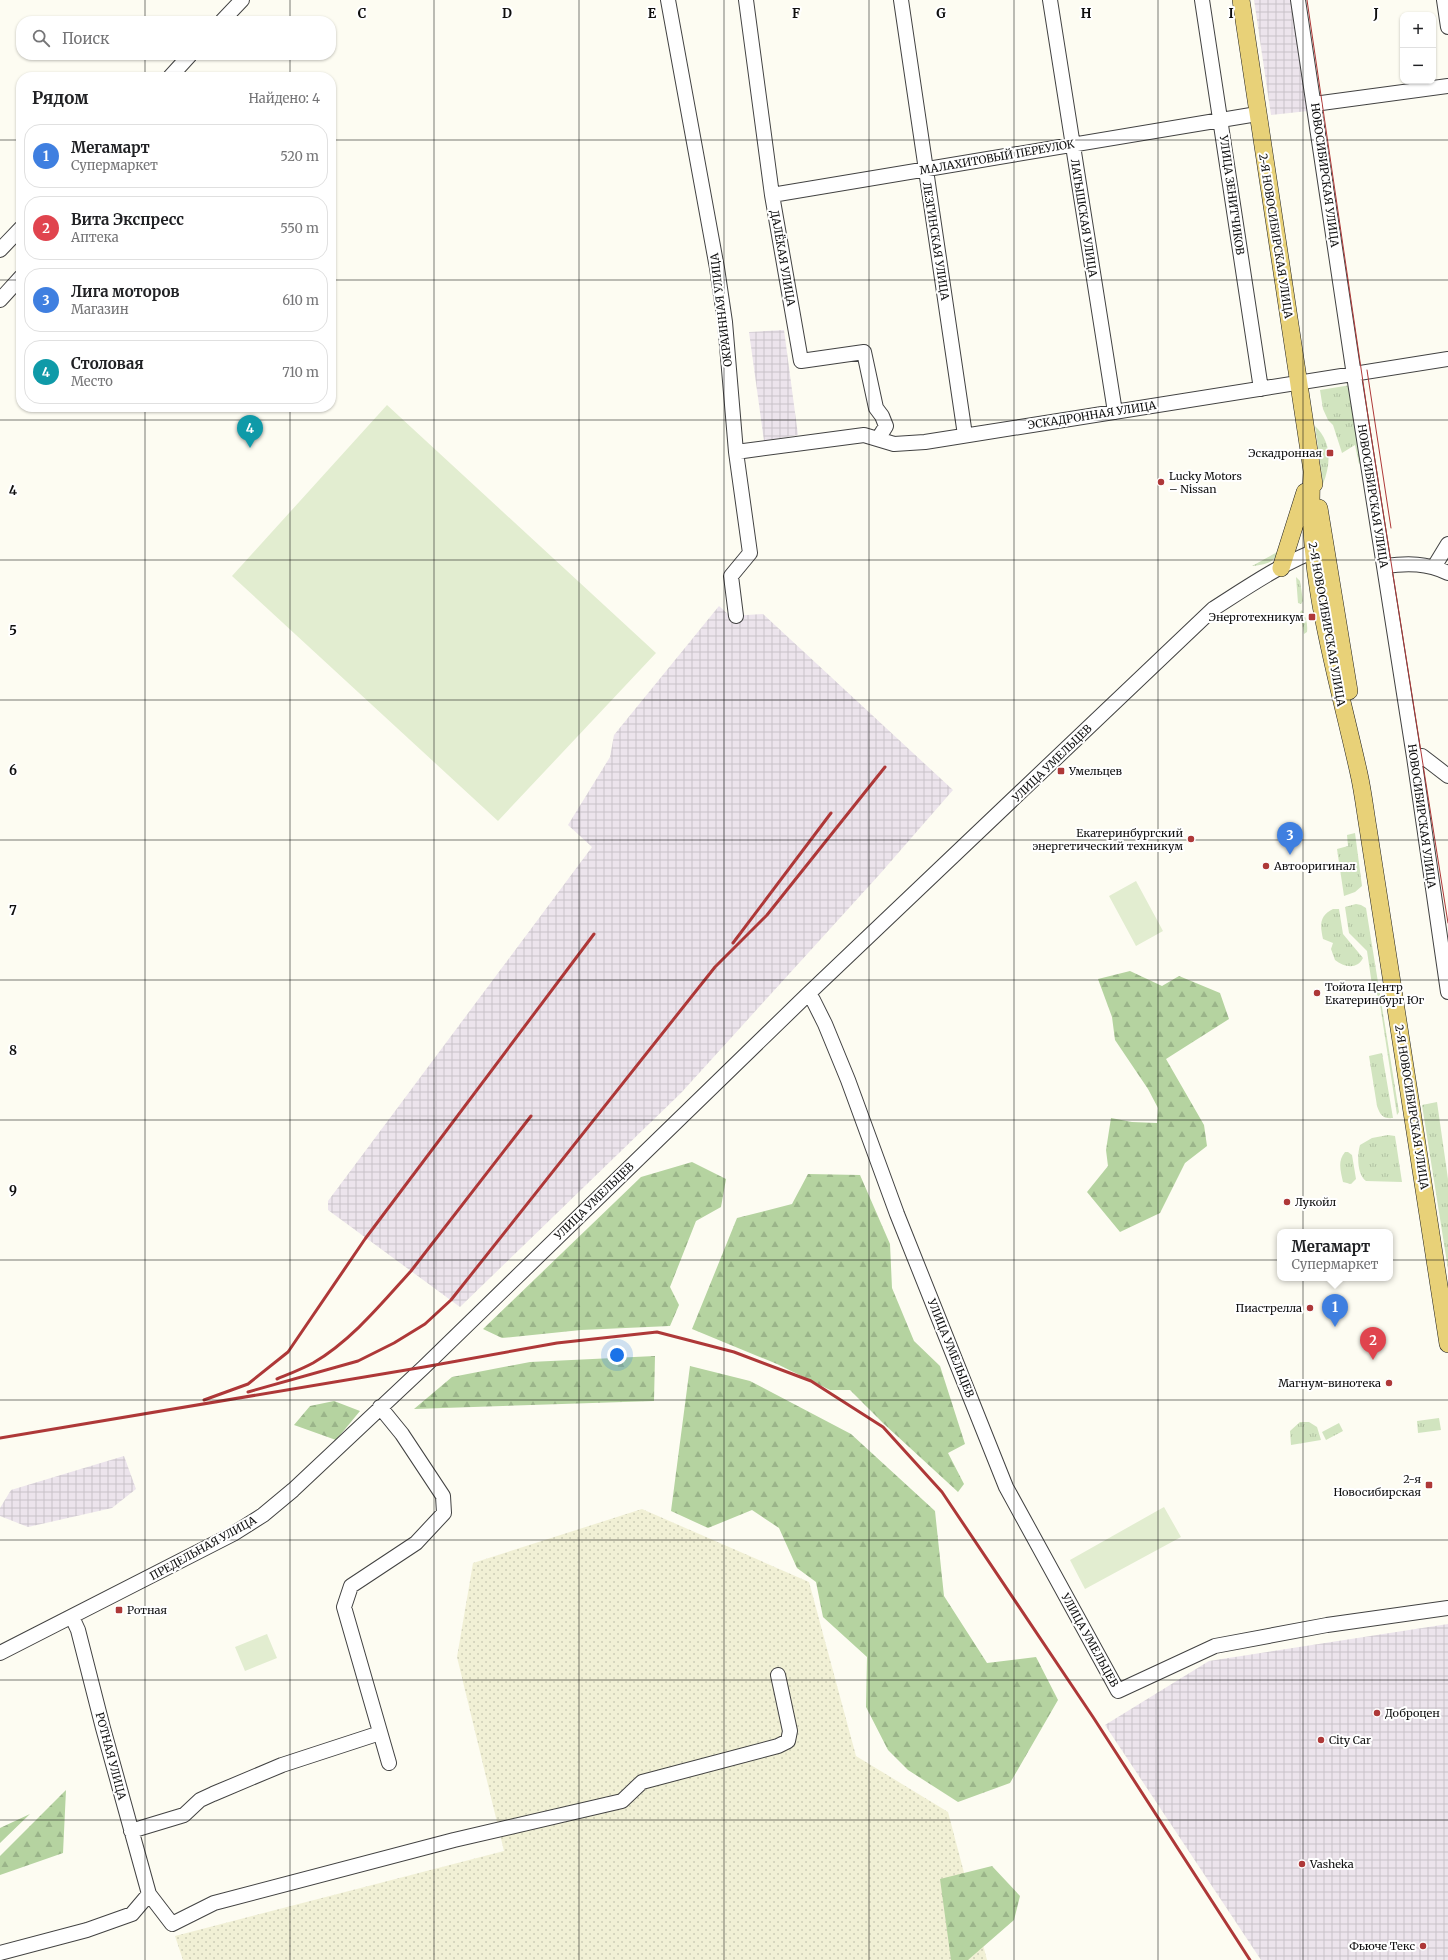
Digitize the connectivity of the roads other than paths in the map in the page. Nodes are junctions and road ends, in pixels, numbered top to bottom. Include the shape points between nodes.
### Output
1 (668, 0) edge
2 (746, 0) edge
3 (901, 0) edge
4 (1050, 0) edge
5 (1202, 0) edge
6 (1241, 0) edge
7 (1298, 0) edge
8 (1444, 0) edge
9 (239, 3) edge
10 (227, 16) edge
11 (1448, 27) edge
12 (185, 60) edge
13 (175, 72) edge
14 (1448, 86) edge
15 (1314, 104) junction
16 (1257, 114) junction
17 (1221, 119) junction
18 (1072, 144) junction
19 (925, 169) junction
20 (772, 196) junction
21 (16, 233) edge
22 (0, 250) edge
23 (16, 282) edge
24 (0, 300) edge
25 (1448, 359) edge
26 (1354, 373) junction
27 (1299, 383) junction
28 (1261, 389) junction
29 (1115, 412) junction
30 (965, 435) junction
31 (878, 439) junction
32 (736, 452) junction
33 (1312, 473) junction
34 (1448, 544) edge
35 (1319, 549) junction
36 (1385, 566) junction
37 (1434, 567) junction
38 (1281, 568) junction
39 (1448, 573) edge
40 (736, 616) dead end
41 (1414, 757) junction
42 (1448, 776) edge
43 (1448, 992) edge
44 (807, 995) junction
45 (1448, 1344) edge
46 (380, 1407) junction
47 (1448, 1608) edge
48 (72, 1617) junction
49 (0, 1652) edge
50 (778, 1675) dead end
51 (380, 1733) junction
52 (389, 1763) dead end
53 (131, 1831) junction
54 (149, 1894) junction
55 (0, 1953) edge

1 - 32 street, ОКРАИННАЯ УЛИЦА via 718,268
2 - 20 street, ДАЛЁКАЯ УЛИЦА
3 - 19 street, ЛЕЗГИНСКАЯ УЛИЦА
4 - 18 street, ЛАТЫШСКАЯ УЛИЦА
5 - 17 street, УЛИЦА ЗЕНИТЧИКОВ
6 - 16 main road, 2-Я НОВОСИБИРСКАЯ УЛИЦА
7 - 15 street, НОВОСИБИРСКАЯ УЛИЦА
8 - 11 street
9 - 10 street
12 - 13 street
14 - 15 street
15 - 26 street, НОВОСИБИРСКАЯ УЛИЦА
16 - 17 street, МАЛАХИТОВЫЙ ПЕРЕУЛОК
16 - 27 main road, 2-Я НОВОСИБИРСКАЯ УЛИЦА
17 - 18 street, МАЛАХИТОВЫЙ ПЕРЕУЛОК
17 - 28 street, УЛИЦА ЗЕНИТЧИКОВ
18 - 19 street, МАЛАХИТОВЫЙ ПЕРЕУЛОК
18 - 29 street, ЛАТЫШСКАЯ УЛИЦА
19 - 20 street, МАЛАХИТОВЫЙ ПЕРЕУЛОК
19 - 30 street, ЛЕЗГИНСКАЯ УЛИЦА
20 - 31 street, ДАЛЁКАЯ УЛИЦА via 801,361 864,352 876,408 886,426
21 - 22 street
23 - 24 street
25 - 26 street, ЭСКАДРОННАЯ УЛИЦА
26 - 27 street, ЭСКАДРОННАЯ УЛИЦА
26 - 36 street, НОВОСИБИРСКАЯ УЛИЦА
27 - 28 street, ЭСКАДРОННАЯ УЛИЦА
27 - 33 main road, 2-Я НОВОСИБИРСКАЯ УЛИЦА
28 - 29 street, ЭСКАДРОННАЯ УЛИЦА
29 - 30 street, ЭСКАДРОННАЯ УЛИЦА
30 - 31 street, ЭСКАДРОННАЯ УЛИЦА via 894,444
31 - 32 street, ЭСКАДРОННАЯ УЛИЦА via 864,435
32 - 40 street, ОКРАИННАЯ УЛИЦА via 750,553 731,576
33 - 35 main road, 2-Я НОВОСИБИРСКАЯ УЛИЦА via 1309,506
33 - 38 main road
34 - 37 street
35 - 38 street, УЛИЦА УМЕЛЬЦЕВ
35 - 45 main road, 2-Я НОВОСИБИРСКАЯ УЛИЦА via 1330,651 1359,774
36 - 37 street via 1409,563
36 - 41 street, НОВОСИБИРСКАЯ УЛИЦА
37 - 39 street
38 - 44 street, УЛИЦА УМЕЛЬЦЕВ via 1213,609
41 - 42 street via 1422,756
41 - 43 street, НОВОСИБИРСКАЯ УЛИЦА
44 - 46 street, УЛИЦА УМЕЛЬЦЕВ
44 - 47 street, УЛИЦА УМЕЛЬЦЕВ via 813,1000 825,1024 848,1080 897,1214 1006,1487 1118,1691 1215,1646 1327,1625
46 - 48 street, ПРЕДЕЛЬНАЯ УЛИЦА via 263,1515 233,1534
46 - 51 street via 402,1434 443,1496 444,1513 416,1543 351,1586 344,1607
48 - 49 street, ПРЕДЕЛЬНАЯ УЛИЦА
48 - 53 street, РОТНАЯ УЛИЦА via 78,1630
50 - 54 street via 790,1731 788,1741 778,1746 642,1782 622,1801 454,1840 214,1903 172,1924
51 - 52 street
51 - 53 street via 282,1765 200,1800 184,1815
53 - 54 street, РОТНАЯ УЛИЦА
54 - 55 street via 132,1914 87,1930

